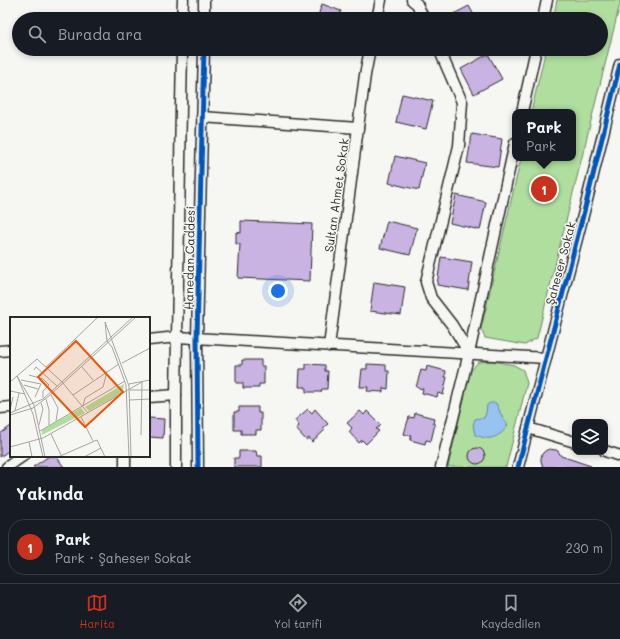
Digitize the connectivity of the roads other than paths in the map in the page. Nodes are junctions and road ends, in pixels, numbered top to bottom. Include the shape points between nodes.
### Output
1 (182, 0) edge
2 (204, 0) edge
3 (381, 0) edge
4 (412, 0) edge
5 (547, 0) edge
6 (182, 12) edge
7 (204, 12) edge
8 (378, 12) edge
9 (421, 12) edge
10 (544, 12) edge
11 (182, 56) edge
12 (204, 56) edge
13 (369, 56) edge
14 (441, 56) edge
15 (534, 56) edge
16 (620, 64) edge
17 (523, 109) edge
18 (202, 117) junction
19 (358, 128) junction
20 (512, 157) edge
21 (177, 337) junction
22 (197, 338) junction
23 (150, 340) edge
24 (329, 346) junction
25 (10, 350) edge
26 (0, 351) edge
27 (469, 353) junction
28 (546, 358) junction
29 (176, 395) junction
30 (150, 397) edge
31 (10, 407) edge
32 (0, 408) edge
33 (528, 428) junction
34 (572, 441) edge
35 (608, 452) edge
36 (620, 456) edge
37 (22, 457) edge
38 (7, 467) edge
39 (176, 467) edge
40 (198, 467) edge
41 (441, 467) edge
42 (518, 467) edge

1 - 6 street
2 - 7 street
3 - 8 street
4 - 9 street
5 - 10 street
11 - 21 street, Hanedan Caddesi
12 - 18 street, Hanedan Caddesi
13 - 19 street, Sultan Ahmet Sokak
14 - 27 street via 462,102 458,146 426,282 431,298
15 - 17 street
16 - 28 street, Şaheser Sokak
18 - 19 street
18 - 22 street, Hanedan Caddesi
19 - 24 street, Sultan Ahmet Sokak
20 - 27 street
21 - 22 street
21 - 23 street
21 - 29 street, Hanedan Caddesi
22 - 24 street
22 - 40 street, Hanedan Caddesi
24 - 27 street
25 - 26 street
27 - 28 street
27 - 41 street
28 - 33 street, Şaheser Sokak
29 - 30 street
29 - 39 street, Hanedan Caddesi
31 - 32 street
33 - 34 street
33 - 42 street, Şaheser Sokak
35 - 36 street
37 - 38 street

